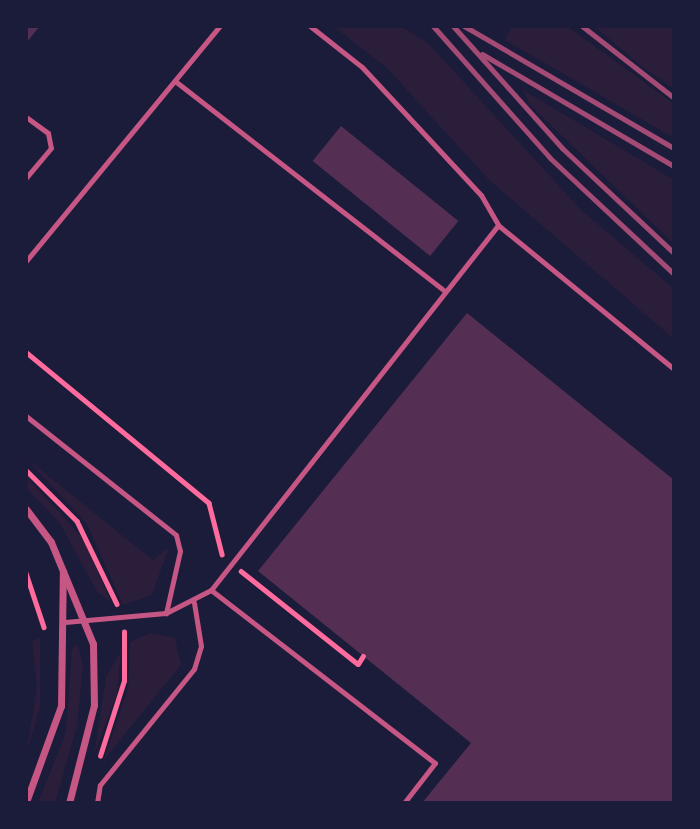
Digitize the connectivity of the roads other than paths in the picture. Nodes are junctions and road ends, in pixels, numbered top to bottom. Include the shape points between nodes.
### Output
1 (220, 26) edge
2 (310, 26) edge
3 (175, 81) junction
4 (26, 117) edge
5 (26, 178) edge
6 (498, 225) junction
7 (26, 261) edge
8 (443, 290) junction
9 (674, 369) edge
10 (26, 416) edge
11 (26, 509) edge
12 (63, 569) junction
13 (211, 590) junction
14 (194, 603) junction
15 (166, 613) junction
16 (87, 621) junction
17 (65, 622) junction
18 (26, 802) edge
19 (69, 803) edge
20 (97, 803) edge
21 (404, 803) edge

1 - 3 lane
2 - 6 lane via 362,67 481,195
3 - 7 lane
3 - 8 lane
4 - 5 lane via 48,133 51,148
6 - 8 lane
6 - 9 lane
8 - 13 lane
10 - 15 lane via 176,535 180,551
11 - 12 street
12 - 16 street
12 - 17 street
13 - 14 lane
13 - 21 lane via 435,763
14 - 15 lane
14 - 20 lane via 201,646 194,669 111,771
15 - 16 lane
16 - 17 lane
16 - 19 street via 94,705
17 - 18 street via 58,723

